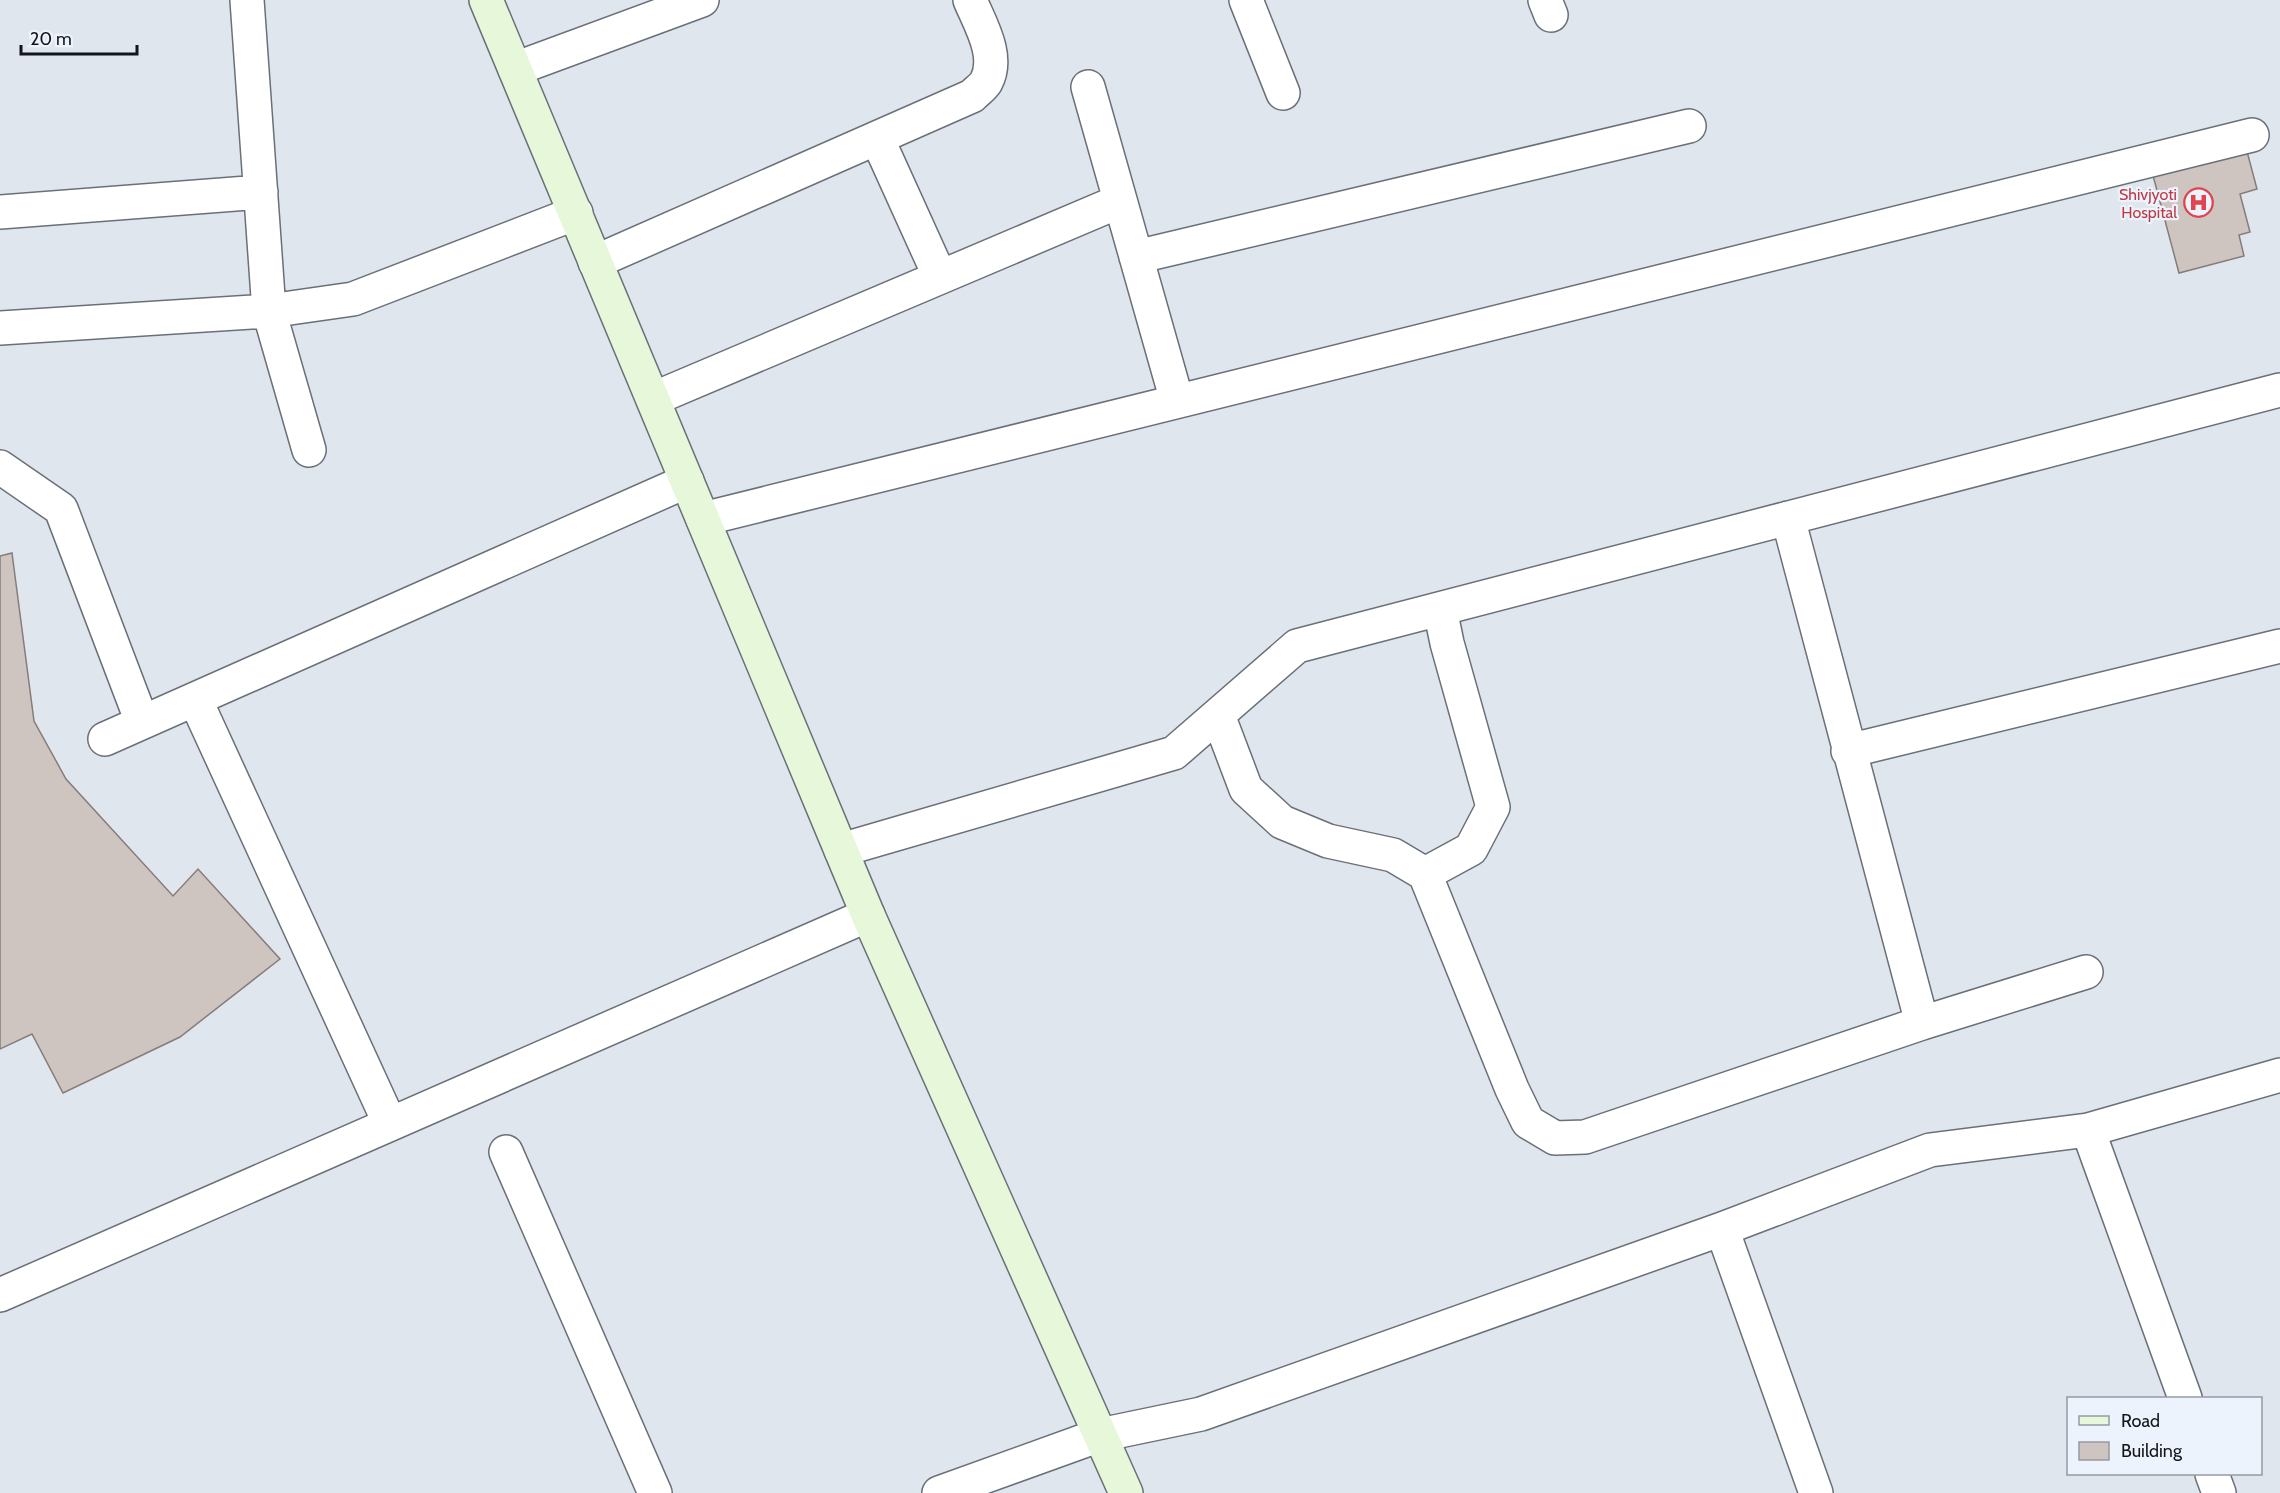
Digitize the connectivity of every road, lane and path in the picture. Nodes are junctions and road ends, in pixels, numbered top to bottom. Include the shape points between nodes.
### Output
1 (247, 0) edge
2 (486, 0) edge
3 (702, 0) edge
4 (970, 0) edge
5 (1246, 0) edge
6 (515, 69) junction
7 (1088, 87) dead end
8 (1283, 93) dead end
9 (1689, 126) dead end
10 (2252, 135) dead end
11 (877, 138) junction
12 (261, 192) junction
13 (1120, 201) junction
14 (0, 212) edge
15 (576, 213) junction
16 (1136, 257) junction
17 (595, 261) junction
18 (940, 277) junction
19 (269, 311) junction
20 (0, 328) edge
21 (2280, 390) edge
22 (653, 399) junction
23 (1177, 401) junction
24 (309, 450) dead end
25 (0, 467) edge
26 (687, 481) junction
27 (1788, 518) junction
28 (703, 519) junction
29 (1440, 609) junction
30 (2280, 646) edge
31 (195, 699) junction
32 (1218, 715) junction
33 (142, 722) junction
34 (105, 739) dead end
35 (1848, 751) junction
36 (841, 850) junction
37 (1425, 874) junction
38 (868, 915) junction
39 (2085, 972) dead end
40 (1922, 1023) junction
41 (2280, 1075) edge
42 (390, 1124) junction
43 (2088, 1130) junction
44 (506, 1152) dead end
45 (1722, 1229) junction
46 (0, 1295) edge
47 (2185, 1397) edge
48 (1100, 1435) junction
49 (2213, 1475) edge
50 (655, 1493) edge
51 (939, 1493) edge
52 (1126, 1493) edge
53 (1816, 1493) edge
54 (2219, 1493) edge

1 - 12 street
2 - 6 street
3 - 6 street
4 - 11 street via 990,47 985,84 972,96
5 - 8 street
6 - 15 street
7 - 13 street
9 - 16 street
10 - 23 street
11 - 17 street
11 - 18 street
12 - 14 street
12 - 19 street
13 - 16 street
13 - 18 street
15 - 17 street
15 - 19 street via 353,299
16 - 23 street
17 - 22 street
18 - 22 street
19 - 20 street
19 - 24 street
21 - 27 street
22 - 26 street
23 - 28 street
25 - 33 street via 61,509
26 - 28 street
26 - 31 street
27 - 29 street
27 - 35 street
28 - 36 street
29 - 32 street via 1297,646
29 - 37 street via 1493,807 1471,849
30 - 35 street
31 - 33 street
31 - 42 street
32 - 36 street via 1174,753
32 - 37 street via 1246,789 1282,822 1328,841 1393,855
33 - 34 street
35 - 40 street
36 - 38 street
37 - 40 street via 1528,1122 1555,1138 1585,1137
38 - 42 street
38 - 48 street
39 - 40 street
41 - 43 street
42 - 46 street
43 - 45 street via 1930,1150
43 - 47 street
44 - 50 street
45 - 48 street via 1201,1414
45 - 53 street
48 - 51 street
48 - 52 street
49 - 54 street

